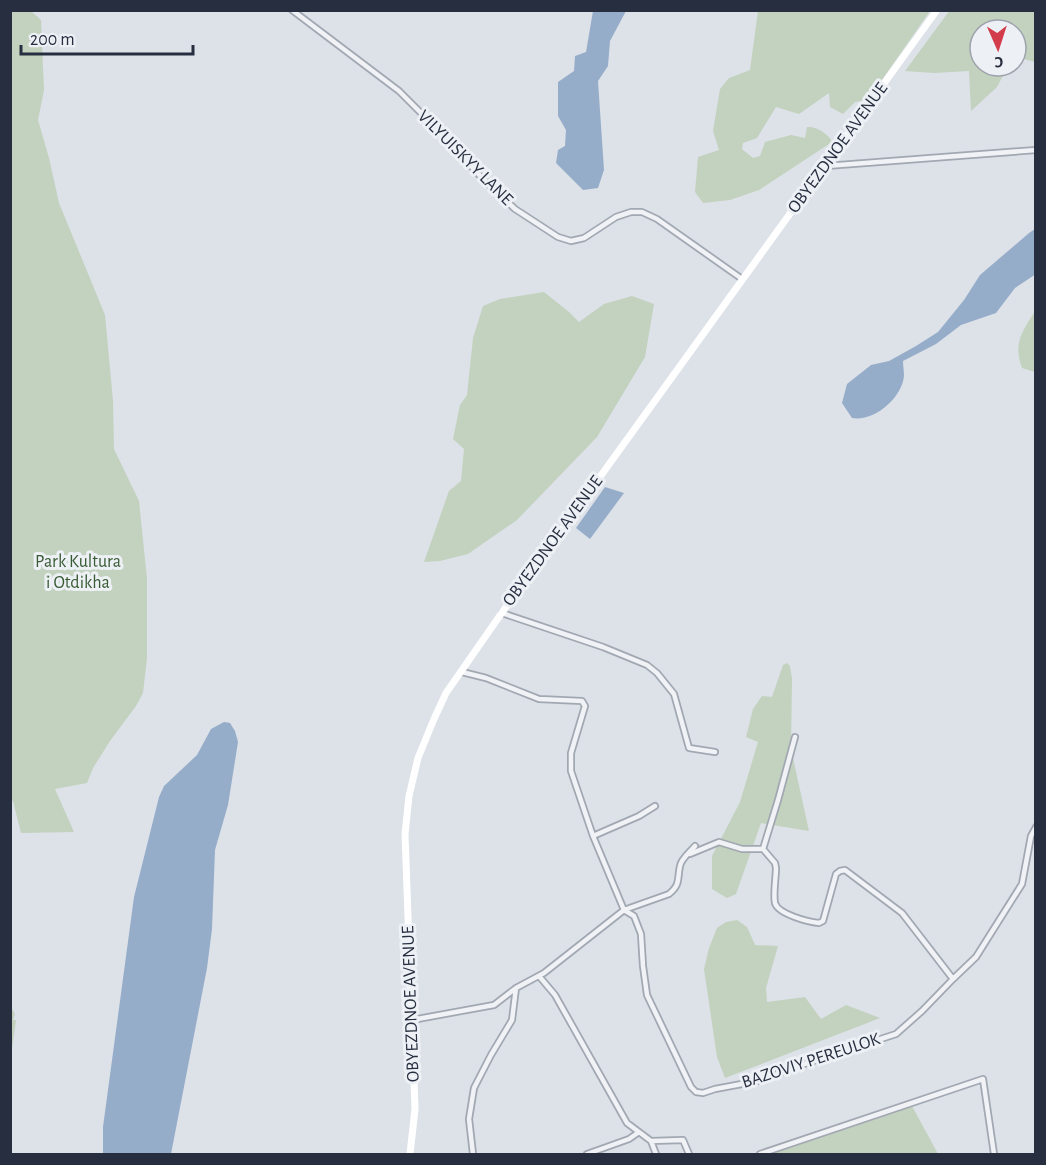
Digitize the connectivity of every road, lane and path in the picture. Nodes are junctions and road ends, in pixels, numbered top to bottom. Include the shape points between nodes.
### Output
1 (292, 10) edge
2 (937, 10) edge
3 (1035, 150) edge
4 (826, 166) junction
5 (742, 279) junction
6 (502, 613) junction
7 (462, 672) junction
8 (795, 737) dead end
9 (715, 752) dead end
10 (655, 806) dead end
11 (1035, 828) edge
12 (594, 836) junction
13 (695, 846) dead end
14 (763, 849) junction
15 (687, 855) junction
16 (624, 910) junction
17 (539, 976) junction
18 (953, 979) junction
19 (516, 988) junction
20 (412, 1020) junction
21 (639, 1132) junction
22 (651, 1141) junction
23 (410, 1155) edge
24 (473, 1155) edge
25 (587, 1155) edge
26 (656, 1155) edge
27 (689, 1155) edge
28 (760, 1155) edge
29 (994, 1155) edge

1 - 5 street, VILYUISKYY LANE via 399,91 515,209 558,237 571,241 584,238 616,217 642,212
2 - 4 main road, OBYEZDNOE AVENUE
3 - 4 street
4 - 5 main road, OBYEZDNOE AVENUE
5 - 6 main road, OBYEZDNOE AVENUE
6 - 7 main road, OBYEZDNOE AVENUE
6 - 9 street via 647,665 674,694 689,748
7 - 12 street, BAZOVIY PEREULOK via 539,699 584,703 571,753 571,771
7 - 20 main road, OBYEZDNOE AVENUE via 434,719 418,758 409,796 405,834
8 - 14 street
10 - 12 street
11 - 18 street, BAZOVIY PEREULOK via 1022,884 976,957
12 - 16 street, BAZOVIY PEREULOK
13 - 15 street
14 - 15 street via 742,849 719,842
14 - 18 street via 775,863 775,902 781,910 823,921 836,874 845,870 902,913
15 - 16 street via 680,864 675,890
16 - 17 street
16 - 18 street, BAZOVIY PEREULOK via 634,916 641,934 647,995 696,1092 763,1080 896,1034
17 - 19 street
17 - 21 street via 555,995 627,1123
19 - 20 street via 494,1005
19 - 24 street via 512,1020 474,1088 469,1119
20 - 23 main road, OBYEZDNOE AVENUE via 415,1109
21 - 22 street
21 - 25 street
22 - 26 street
22 - 27 street via 683,1140
28 - 29 street via 983,1079

